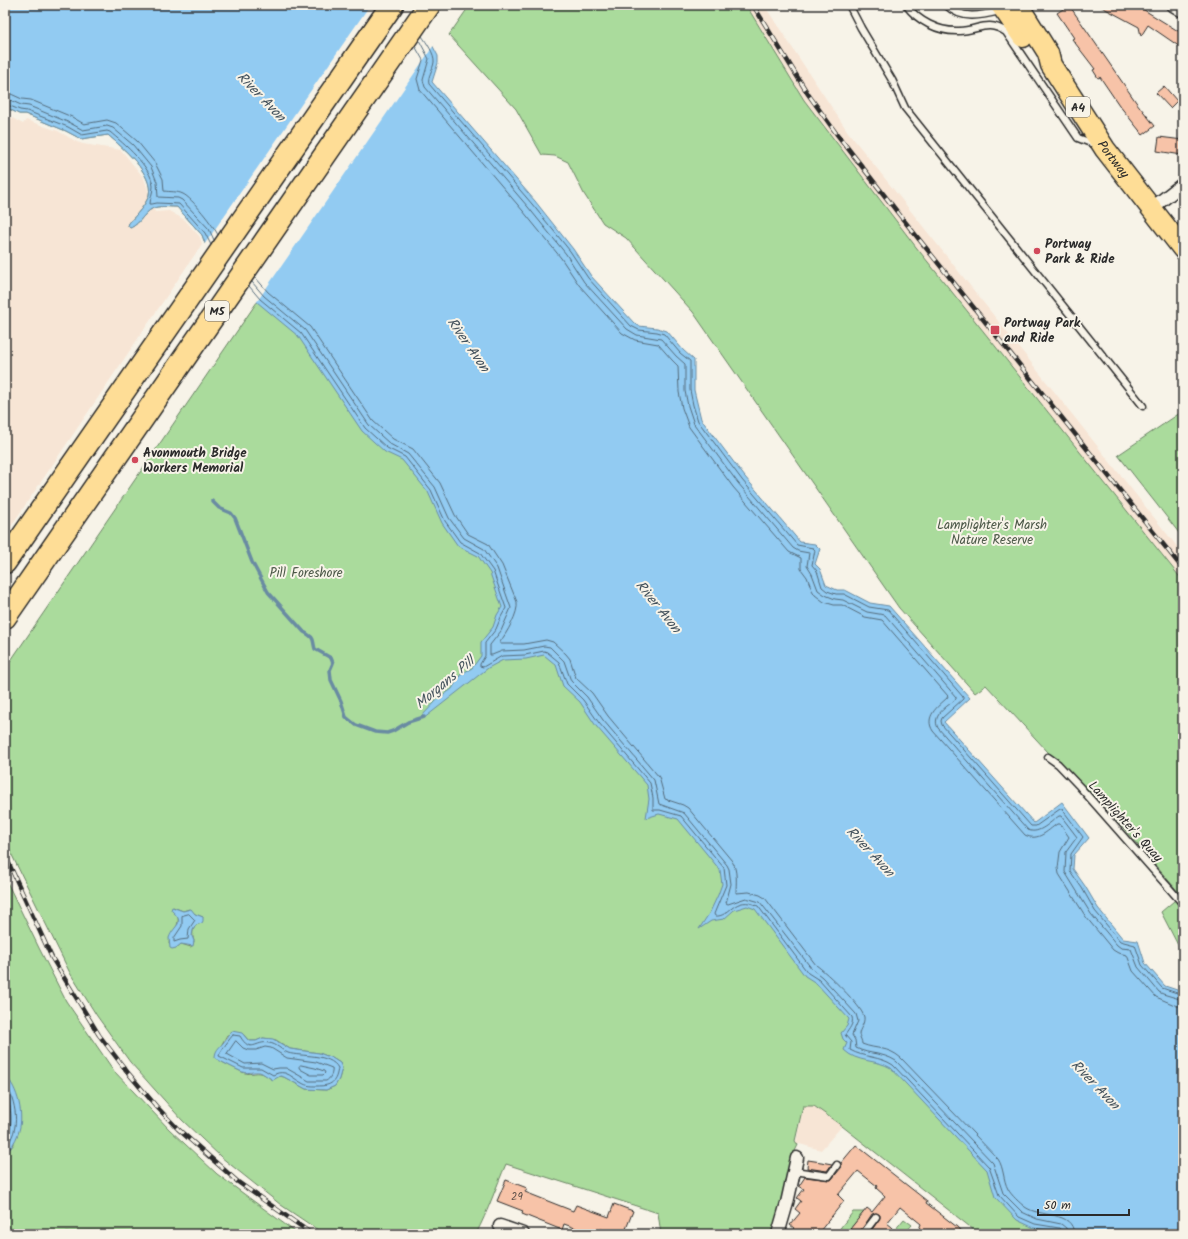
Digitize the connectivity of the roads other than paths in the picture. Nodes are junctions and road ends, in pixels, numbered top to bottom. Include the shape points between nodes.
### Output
1 (392, 5) edge
2 (429, 5) edge
3 (849, 5) edge
4 (906, 5) edge
5 (946, 5) edge
6 (1173, 5) edge
7 (1008, 6) edge
8 (1183, 11) edge
9 (1105, 149) junction
10 (1183, 184) edge
11 (1152, 208) junction
12 (1183, 249) edge
13 (1143, 406) dead end
14 (5, 562) edge
15 (5, 617) edge
16 (1048, 757) dead end
17 (1183, 904) edge
18 (797, 1158) dead end
19 (837, 1165) dead end
20 (794, 1171) junction
21 (876, 1218) dead end
22 (500, 1226) dead end
23 (523, 1234) edge
24 (778, 1234) edge
25 (863, 1234) edge

1 - 14 highway, M5
2 - 15 highway, M5
3 - 13 lane via 905,108
4 - 9 lane via 922,21 944,29 959,31 998,26 1006,32 1078,138
5 - 7 lane via 952,11 963,15 978,16
6 - 8 street
7 - 9 highway, Portway / A4 via 1040,60 1051,65
9 - 11 highway, Portway / A4
10 - 11 street
11 - 12 highway, Portway / A4
16 - 17 lane, Lamplighter's Quay via 1079,786
18 - 20 street
19 - 20 lane via 829,1176
20 - 24 street
21 - 25 lane
22 - 23 street

